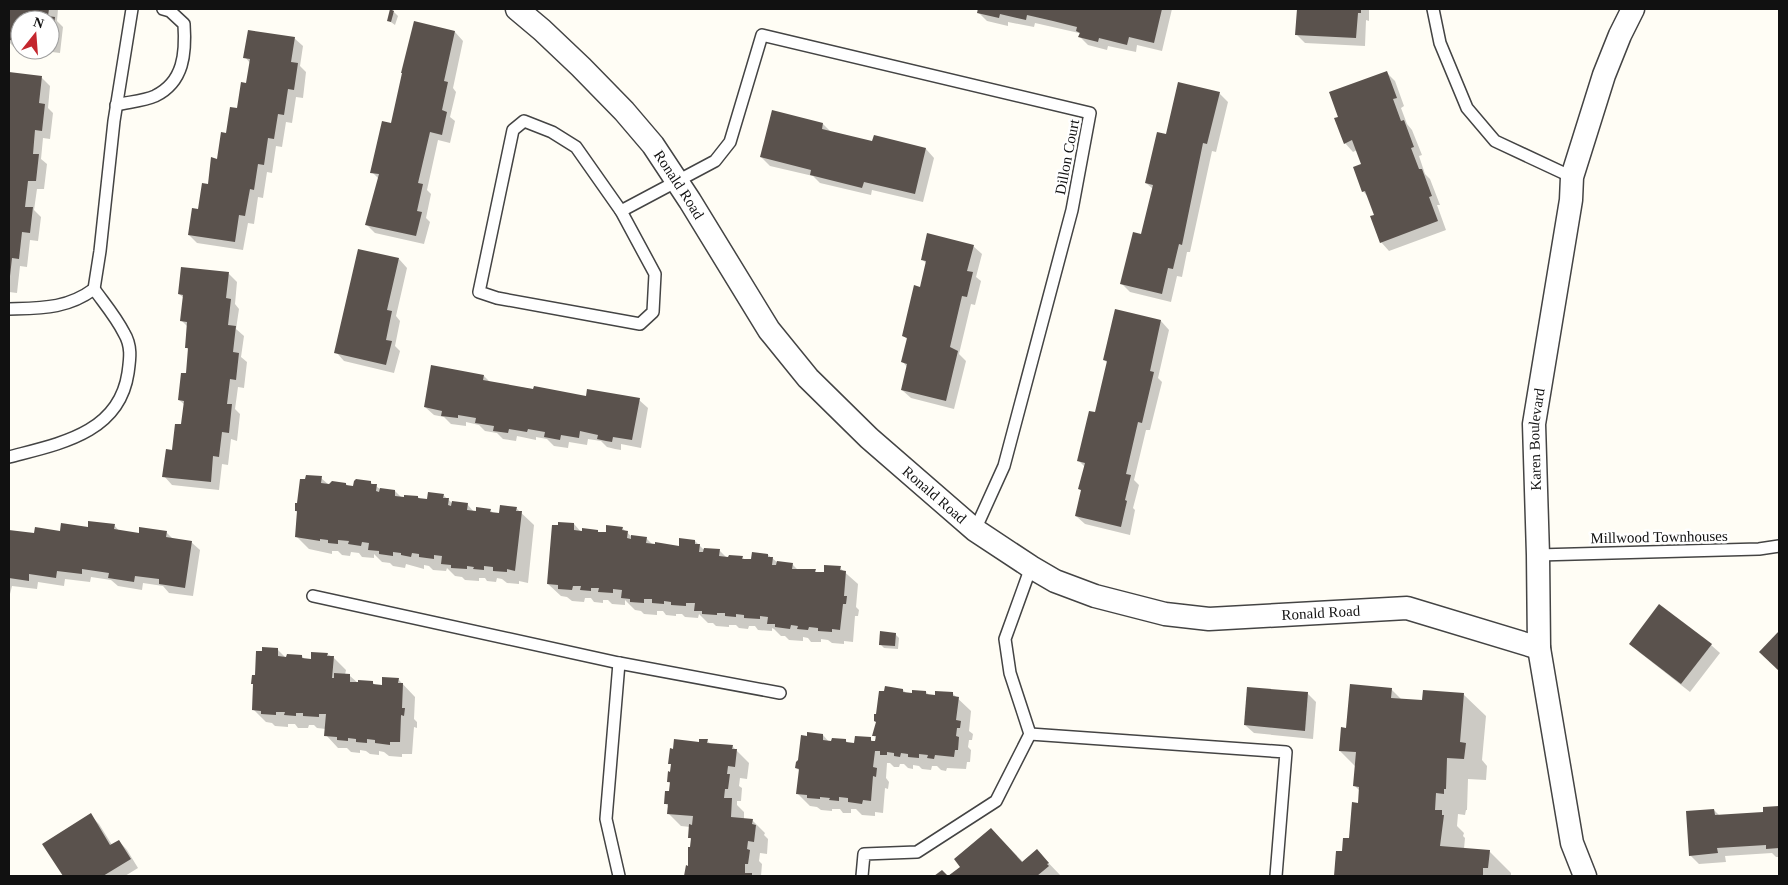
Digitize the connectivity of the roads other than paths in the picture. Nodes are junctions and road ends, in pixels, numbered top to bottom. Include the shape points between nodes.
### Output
1 (132, 9) edge
2 (163, 9) edge
3 (517, 9) edge
4 (1433, 9) edge
5 (1633, 9) edge
6 (116, 105) junction
7 (1572, 177) junction
8 (676, 181) junction
9 (621, 212) junction
10 (94, 289) junction
11 (9, 309) edge
12 (9, 457) edge
13 (975, 530) junction
14 (1779, 546) edge
15 (1538, 555) junction
16 (1031, 567) junction
17 (313, 596) dead end
18 (1539, 648) junction
19 (619, 663) junction
20 (780, 693) dead end
21 (1030, 734) junction
22 (619, 876) edge
23 (862, 876) edge
24 (1276, 876) edge
25 (1585, 876) edge

1 - 6 lane
2 - 6 lane via 184,24 185,44 180,70 171,86 154,97
3 - 8 street, Ronald Road via 624,111 653,145
4 - 7 lane via 1440,43 1467,108 1495,141
5 - 7 street, Karen Boulevard via 1604,75
6 - 10 lane
7 - 15 street, Karen Boulevard via 1534,424
8 - 9 lane
8 - 13 street, Ronald Road via 769,330 808,378 869,438
8 - 13 lane, Dillon Court via 715,160 730,142 762,35 1090,113 1072,210 1004,466
9 - 9 lane via 655,274 653,312 640,324 479,292 513,130 524,121 552,132 576,148
10 - 11 lane via 66,304
10 - 12 lane via 125,334 131,354 120,401 98,426 60,444
13 - 16 street, Ronald Road
14 - 15 lane, Millwood Townhouses
15 - 18 street, Karen Boulevard
16 - 18 street, Ronald Road via 1055,581 1094,596 1165,614 1210,619 1408,608
16 - 21 lane via 1005,639 1010,673
17 - 19 lane
18 - 25 street, Karen Boulevard via 1572,843
19 - 20 lane
19 - 22 lane via 606,819
21 - 23 lane via 996,801 917,852 864,854
21 - 24 lane via 1286,752

